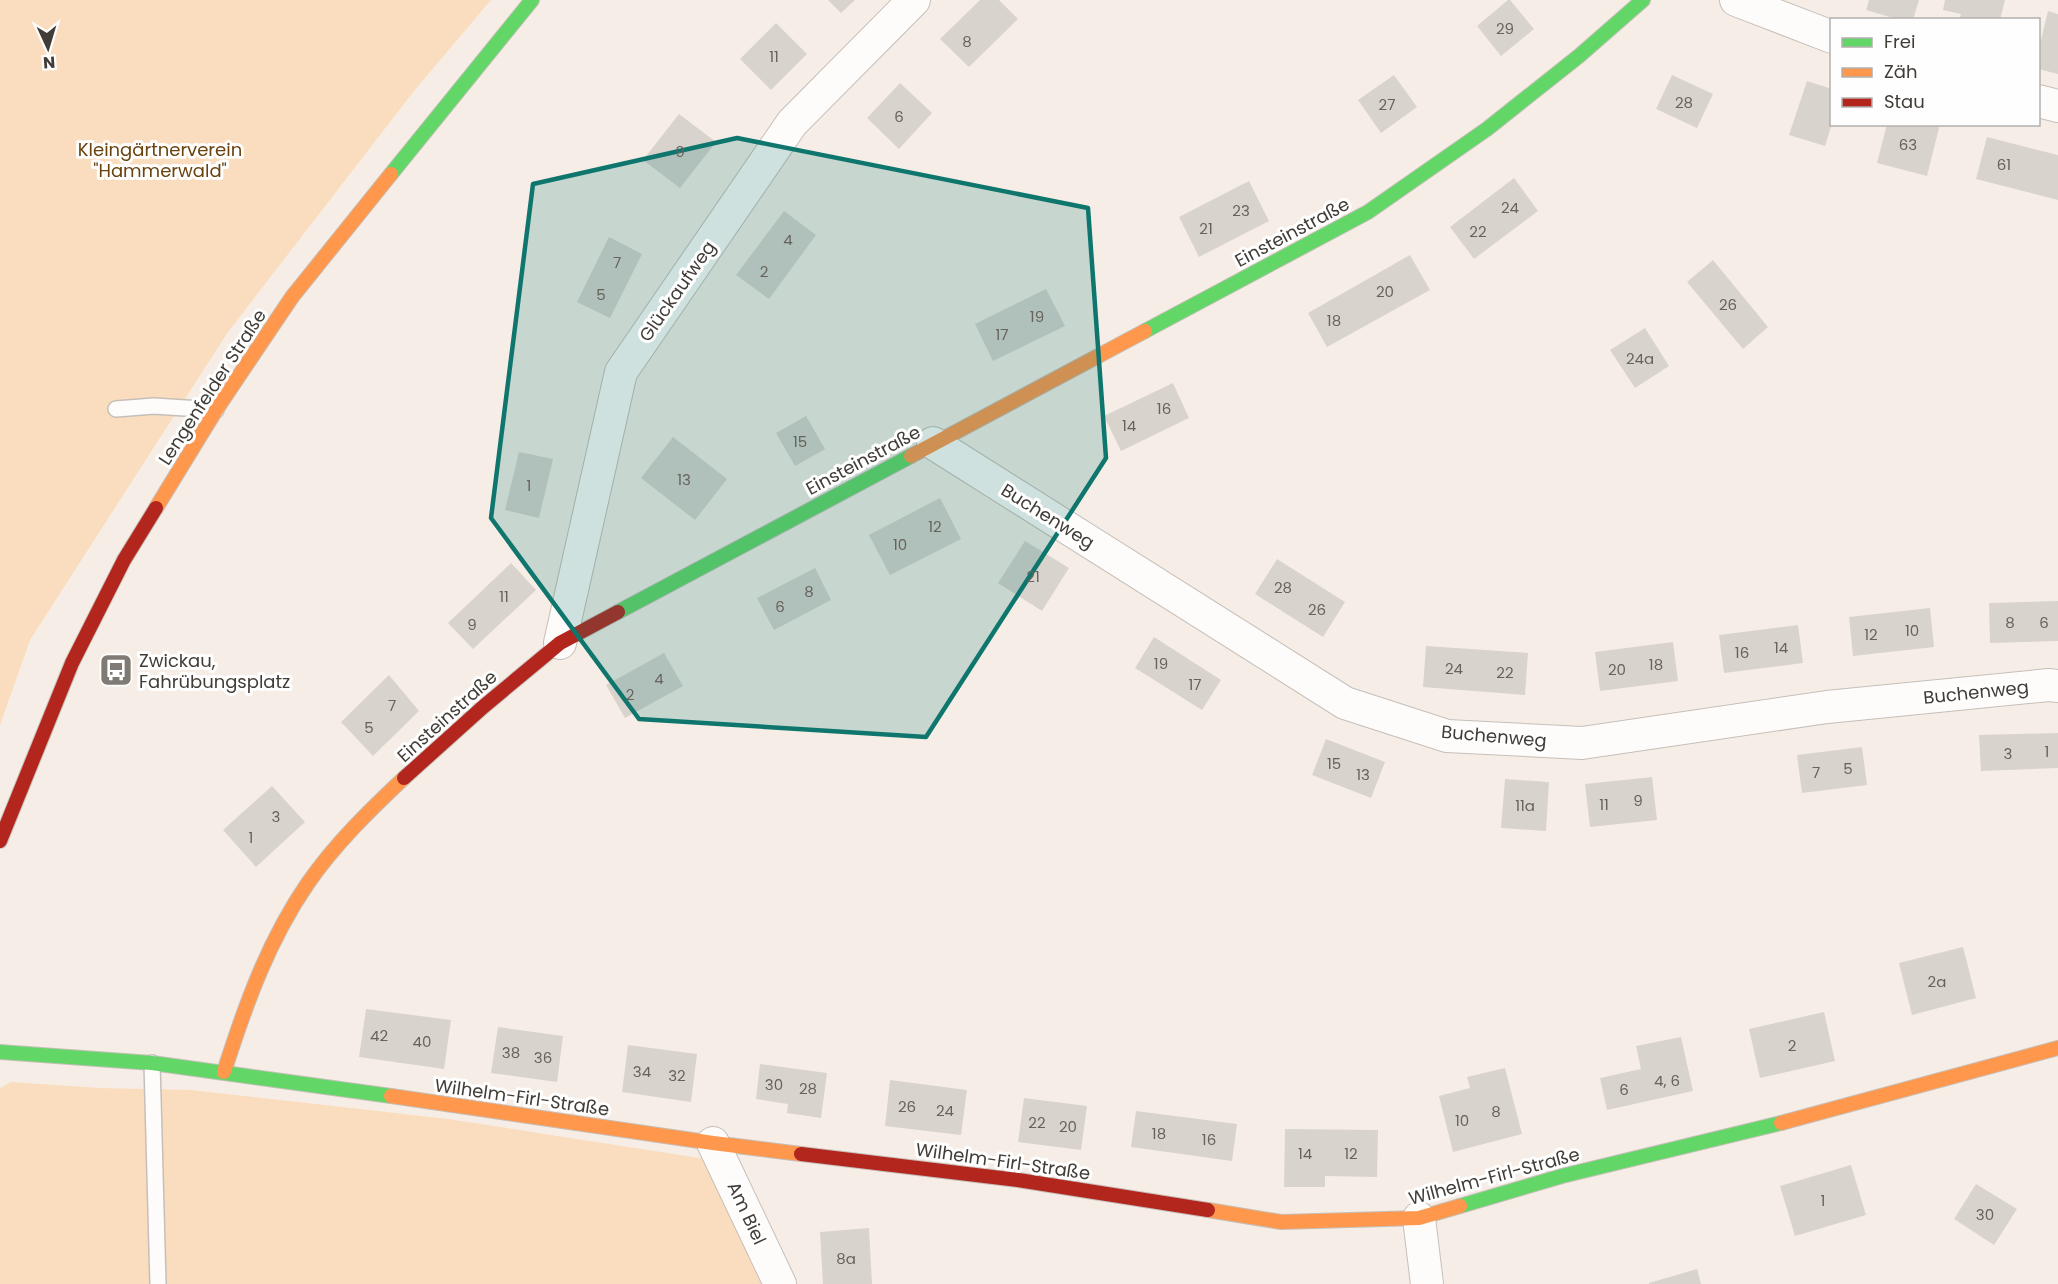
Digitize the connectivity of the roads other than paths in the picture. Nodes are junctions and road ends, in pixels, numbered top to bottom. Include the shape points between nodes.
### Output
1 (532, 0) edge
2 (914, 0) edge
3 (1643, 0) edge
4 (1736, 0) edge
5 (1830, 36) edge
6 (2040, 102) edge
7 (2058, 106) edge
8 (116, 409) dead end
9 (216, 410) junction
10 (933, 443) junction
11 (560, 643) junction
12 (2058, 686) edge
13 (0, 842) edge
14 (2058, 1048) edge
15 (0, 1052) edge
16 (152, 1063) junction
17 (224, 1072) junction
18 (713, 1143) junction
19 (1419, 1218) junction
20 (158, 1284) edge
21 (780, 1284) edge
22 (1427, 1284) edge

1 - 9 street, Lengenfelder Straße via 292,297
2 - 11 street, Glückaufweg via 792,123 621,372
3 - 10 street, Einsteinstraße via 1487,129 1368,212
4 - 5 street
6 - 7 street
8 - 9 lane via 154,406
9 - 13 street, Lengenfelder Straße via 124,560 72,663
10 - 11 street, Einsteinstraße
10 - 12 street, Buchenweg via 1345,703 1447,736 1582,743 1827,707
11 - 17 street, Einsteinstraße via 462,724 363,817 309,881 261,968
14 - 19 street, Wilhelm-Firl-Straße via 1562,1176
15 - 16 street, Wilhelm-Firl-Straße
16 - 17 street, Wilhelm-Firl-Straße
16 - 20 lane
17 - 18 street, Wilhelm-Firl-Straße
18 - 19 street, Wilhelm-Firl-Straße via 1018,1180 1281,1222
18 - 21 street, Am Biel
19 - 22 street

